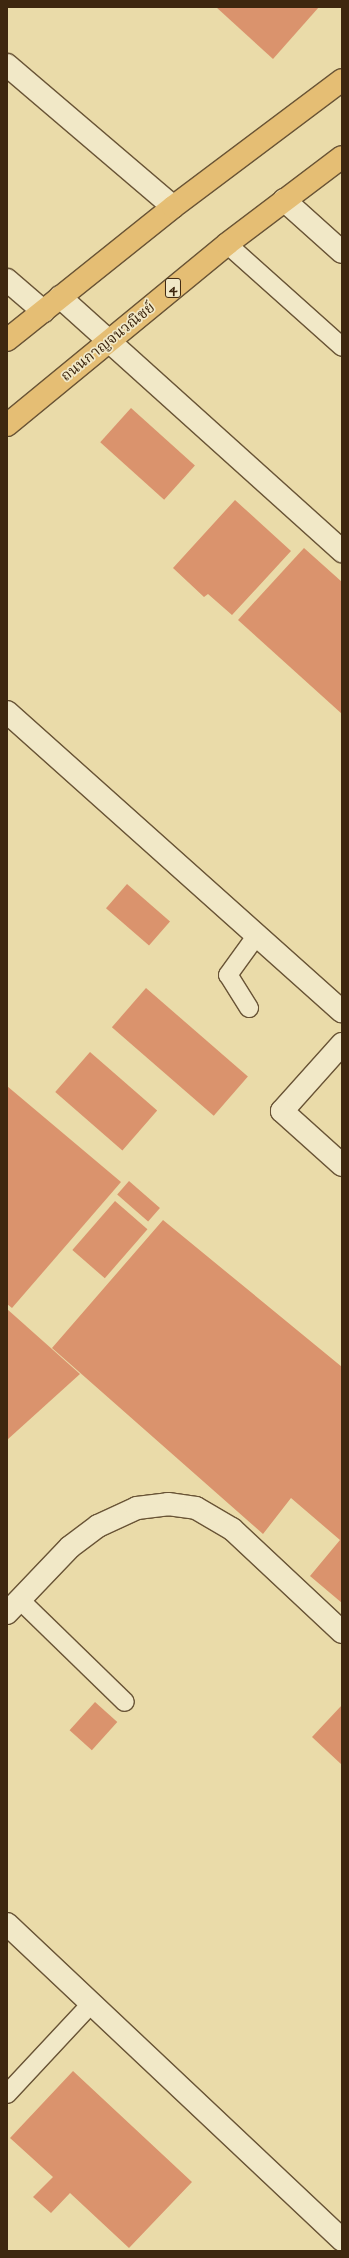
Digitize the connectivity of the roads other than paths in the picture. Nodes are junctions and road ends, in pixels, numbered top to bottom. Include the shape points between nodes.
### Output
1 (7, 65) edge
2 (342, 80) edge
3 (342, 157) edge
4 (284, 200) junction
5 (173, 207) junction
6 (227, 244) junction
7 (342, 252) edge
8 (7, 280) edge
9 (60, 297) junction
10 (43, 311) junction
11 (7, 340) edge
12 (108, 341) junction
13 (342, 347) edge
14 (7, 425) edge
15 (342, 551) edge
16 (7, 712) edge
17 (257, 935) junction
18 (249, 1008) dead end
19 (342, 1011) edge
20 (342, 1044) edge
21 (342, 1166) edge
22 (13, 1606) edge
23 (342, 1632) edge
24 (125, 1702) dead end
25 (7, 1924) edge
26 (92, 2003) junction
27 (7, 2094) edge
28 (342, 2240) edge

1 - 5 street
2 - 5 highway
3 - 4 highway, ถนนกาญจนวณิชย์ / 4
4 - 6 highway, ถนนกาญจนวณิชย์ / 4
4 - 7 street
5 - 9 highway
6 - 12 highway, ถนนกาญจนวณิชย์ / 4
6 - 13 lane
8 - 10 street
9 - 10 highway
9 - 12 street
10 - 11 highway
12 - 14 highway, ถนนกาญจนวณิชย์ / 4
12 - 15 street
16 - 17 street
17 - 18 lane via 228,975
17 - 19 street
20 - 21 street via 282,1112
22 - 23 street via 70,1547 98,1526 137,1508 168,1504 196,1508 232,1529
22 - 24 lane
25 - 26 street
26 - 27 lane
26 - 28 street

